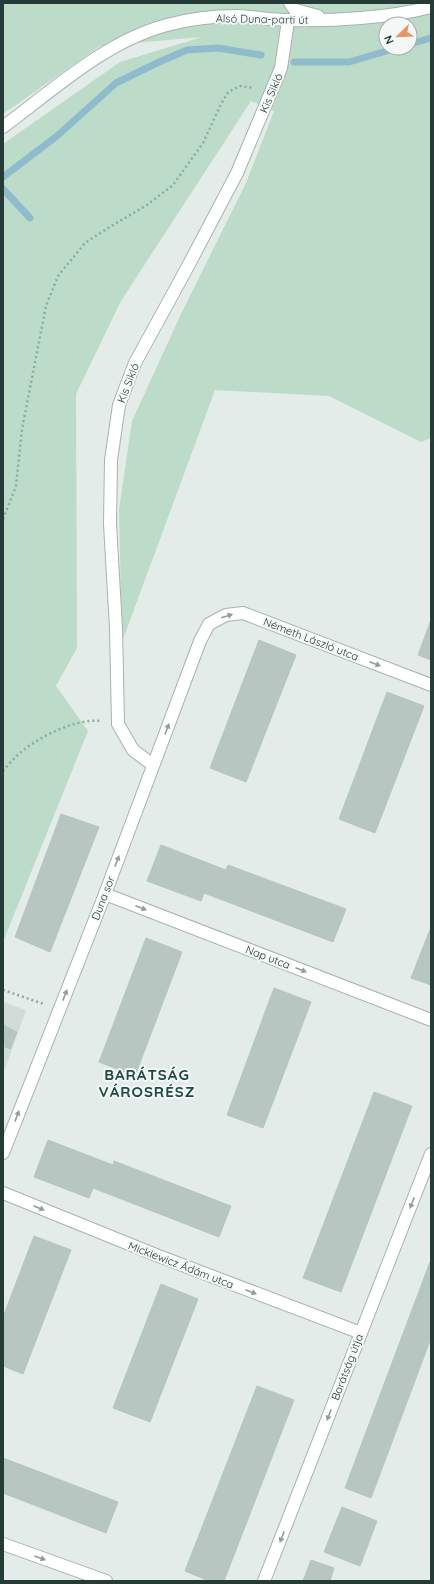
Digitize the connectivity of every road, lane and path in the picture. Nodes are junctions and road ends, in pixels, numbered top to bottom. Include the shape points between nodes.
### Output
1 (290, 3) edge
2 (431, 7) edge
3 (328, 19) junction
4 (288, 20) junction
5 (265, 104) junction
6 (3, 127) edge
7 (3, 519) edge
8 (200, 641) joint
9 (431, 685) edge
10 (118, 724) junction
11 (153, 766) junction
12 (3, 771) edge
13 (105, 894) junction
14 (3, 990) edge
15 (46, 1005) dead end
16 (431, 1020) edge
17 (3, 1152) edge
18 (431, 1154) edge
19 (426, 1180) edge
20 (3, 1193) edge
21 (361, 1333) junction
22 (3, 1544) edge
23 (106, 1581) edge
24 (264, 1581) edge

1 - 3 street via 295,10
2 - 3 street, Alsó Duna-parti út via 414,12
3 - 4 street, Alsó Duna-parti út
4 - 5 street, Kis Sikló via 282,68
4 - 6 street, Alsó Duna-parti út via 238,16 205,18 166,26 124,41 89,63
5 - 7 path via 254,88 240,86 228,92 202,143 172,185 147,205 85,244 58,276 46,306 22,429 16,486
5 - 10 street, Kis Sikló via 237,173 135,363 119,405 111,460 110,516
8 -> 9 street, Németh László utca via 209,624 226,615 243,613
11 -> 8 street, Duna sor
10 - 11 street, Kis Sikló via 133,750
10 - 12 path via 86,720 67,726 47,735 20,753
13 -> 11 street, Duna sor
13 -> 16 street, Nap utca
17 -> 13 street, Duna sor
14 - 15 path
18 - 19 street, Barátság útja
19 -> 21 street, Barátság útja
20 -> 21 street, Mickiewicz Ádám utca via 156,1255
21 -> 24 street, Barátság útja
22 -> 23 street

